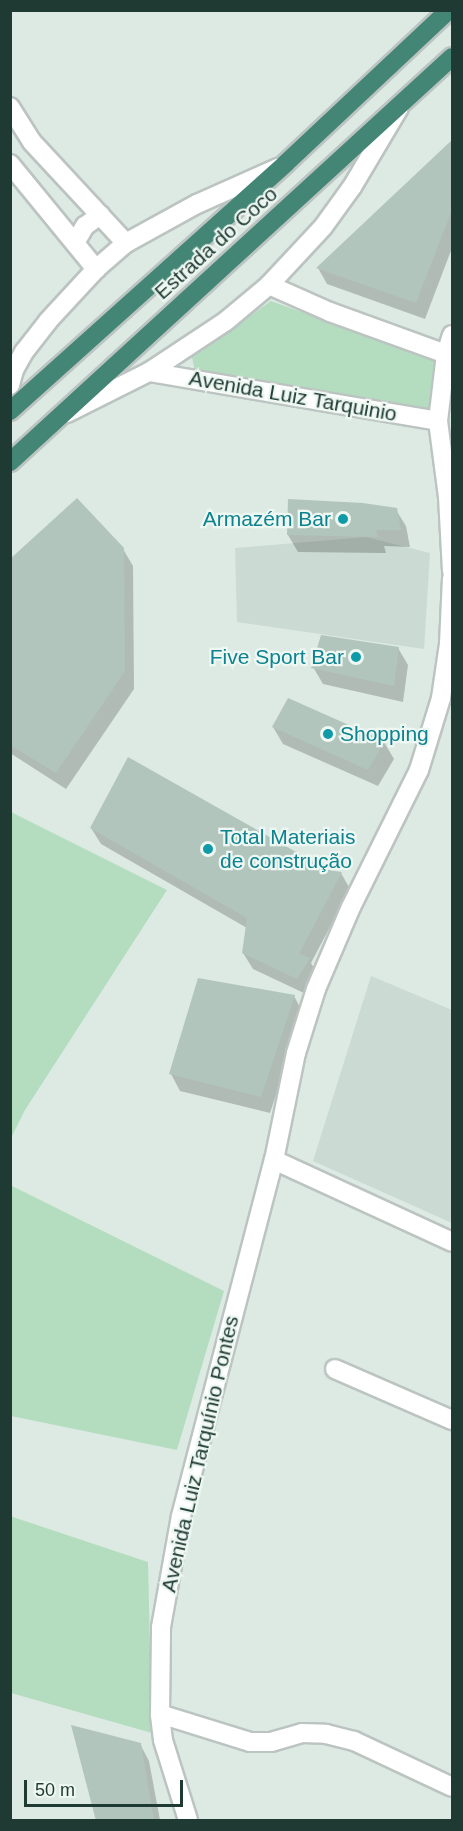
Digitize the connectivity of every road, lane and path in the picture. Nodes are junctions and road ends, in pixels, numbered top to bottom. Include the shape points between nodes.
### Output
1 (449, 10) edge
2 (453, 57) edge
3 (401, 105) junction
4 (11, 113) edge
5 (10, 164) edge
6 (285, 164) junction
7 (100, 215) junction
8 (75, 243) junction
9 (126, 243) junction
10 (96, 269) junction
11 (269, 285) junction
12 (453, 335) edge
13 (446, 354) junction
14 (149, 372) junction
15 (10, 386) edge
16 (10, 411) edge
17 (60, 417) junction
18 (438, 421) junction
19 (10, 462) edge
20 (452, 539) edge
21 (453, 571) edge
22 (453, 578) edge
23 (274, 1160) junction
24 (453, 1242) edge
25 (335, 1369) dead end
26 (453, 1420) edge
27 (160, 1714) junction
28 (453, 1787) edge
29 (188, 1821) edge

1 - 6 highway, Estrada do Coco
2 - 3 highway, Estrada do Coco
3 - 11 street via 323,227
3 - 17 highway, Estrada do Coco
4 - 7 street via 32,142
5 - 8 street
6 - 9 street via 197,204
6 - 16 highway, Estrada do Coco
7 - 8 street via 85,226
7 - 9 street
8 - 10 street
9 - 10 street
10 - 15 street via 24,352
11 - 13 street via 330,312
11 - 14 street via 226,321
12 - 13 street
13 - 18 street
14 - 17 street
14 - 18 street, Avenida Luiz Tarquinio
17 - 19 highway, Estrada do Coco
18 - 20 street
20 - 21 street
22 - 23 street via 441,698 424,756 316,989 296,1053
23 - 24 street
23 - 27 street, Avenida Luiz Tarquínio Pontes via 181,1516 161,1628
25 - 26 street
27 - 28 street via 250,1742 271,1742 303,1732 326,1734 354,1741
27 - 29 street, Avenida Luiz Tarquínio Pontes via 163,1740

